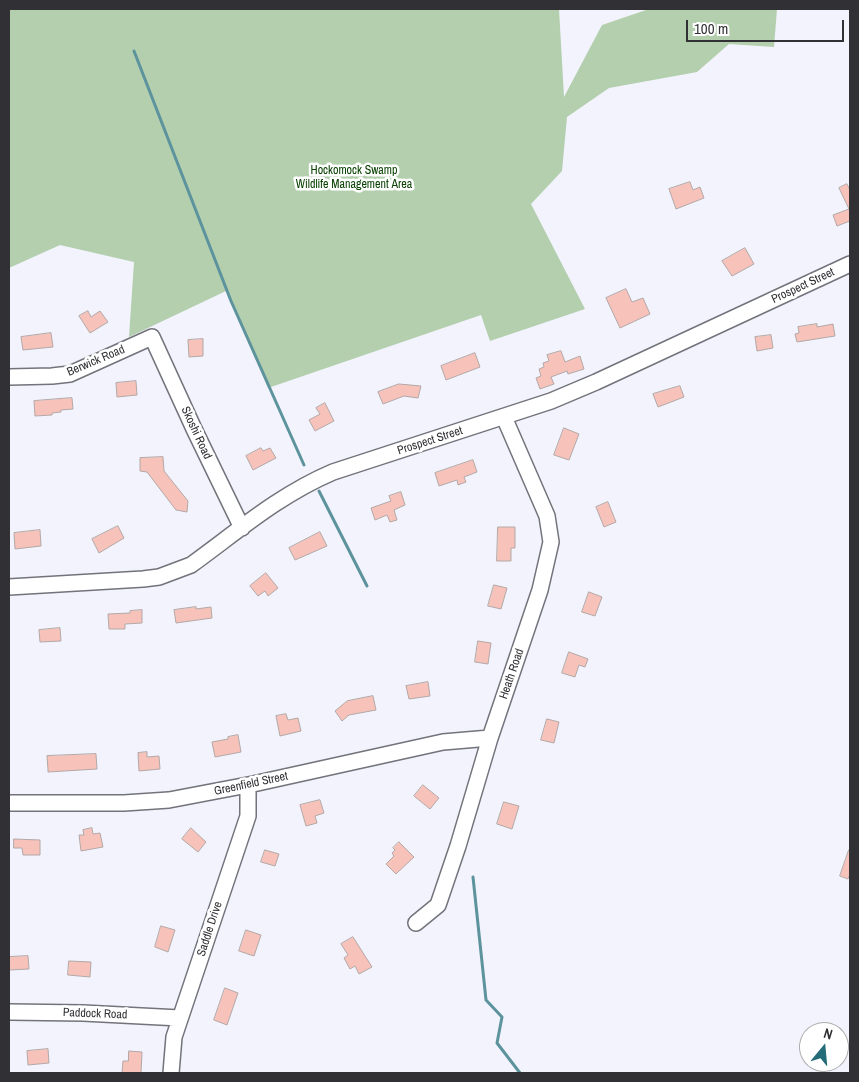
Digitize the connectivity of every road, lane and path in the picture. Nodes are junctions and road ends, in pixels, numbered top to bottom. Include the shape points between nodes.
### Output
1 (850, 264) edge
2 (152, 337) joint
3 (9, 377) edge
4 (504, 417) junction
5 (242, 528) junction
6 (9, 587) edge
7 (490, 738) junction
8 (248, 785) junction
9 (9, 803) edge
10 (416, 923) dead end
11 (9, 1012) edge
12 (180, 1018) junction
13 (171, 1073) edge

1 - 4 street, Prospect Street via 596,382
2 - 3 street, Berwick Road via 70,374
2 - 5 street, Skoshi Road
4 - 5 street, Prospect Street via 318,478 278,501
4 - 7 street, Heath Road via 547,516 550,542 540,590
5 - 6 street, Prospect Street via 191,565 160,577
7 - 8 street, Greenfield Street via 443,742
7 - 10 street, Heath Road via 438,905
8 - 9 street, Greenfield Street via 169,800
8 - 12 street, Saddle Drive via 248,816
11 - 12 street, Paddock Road
12 - 13 street, Saddle Drive via 174,1037

